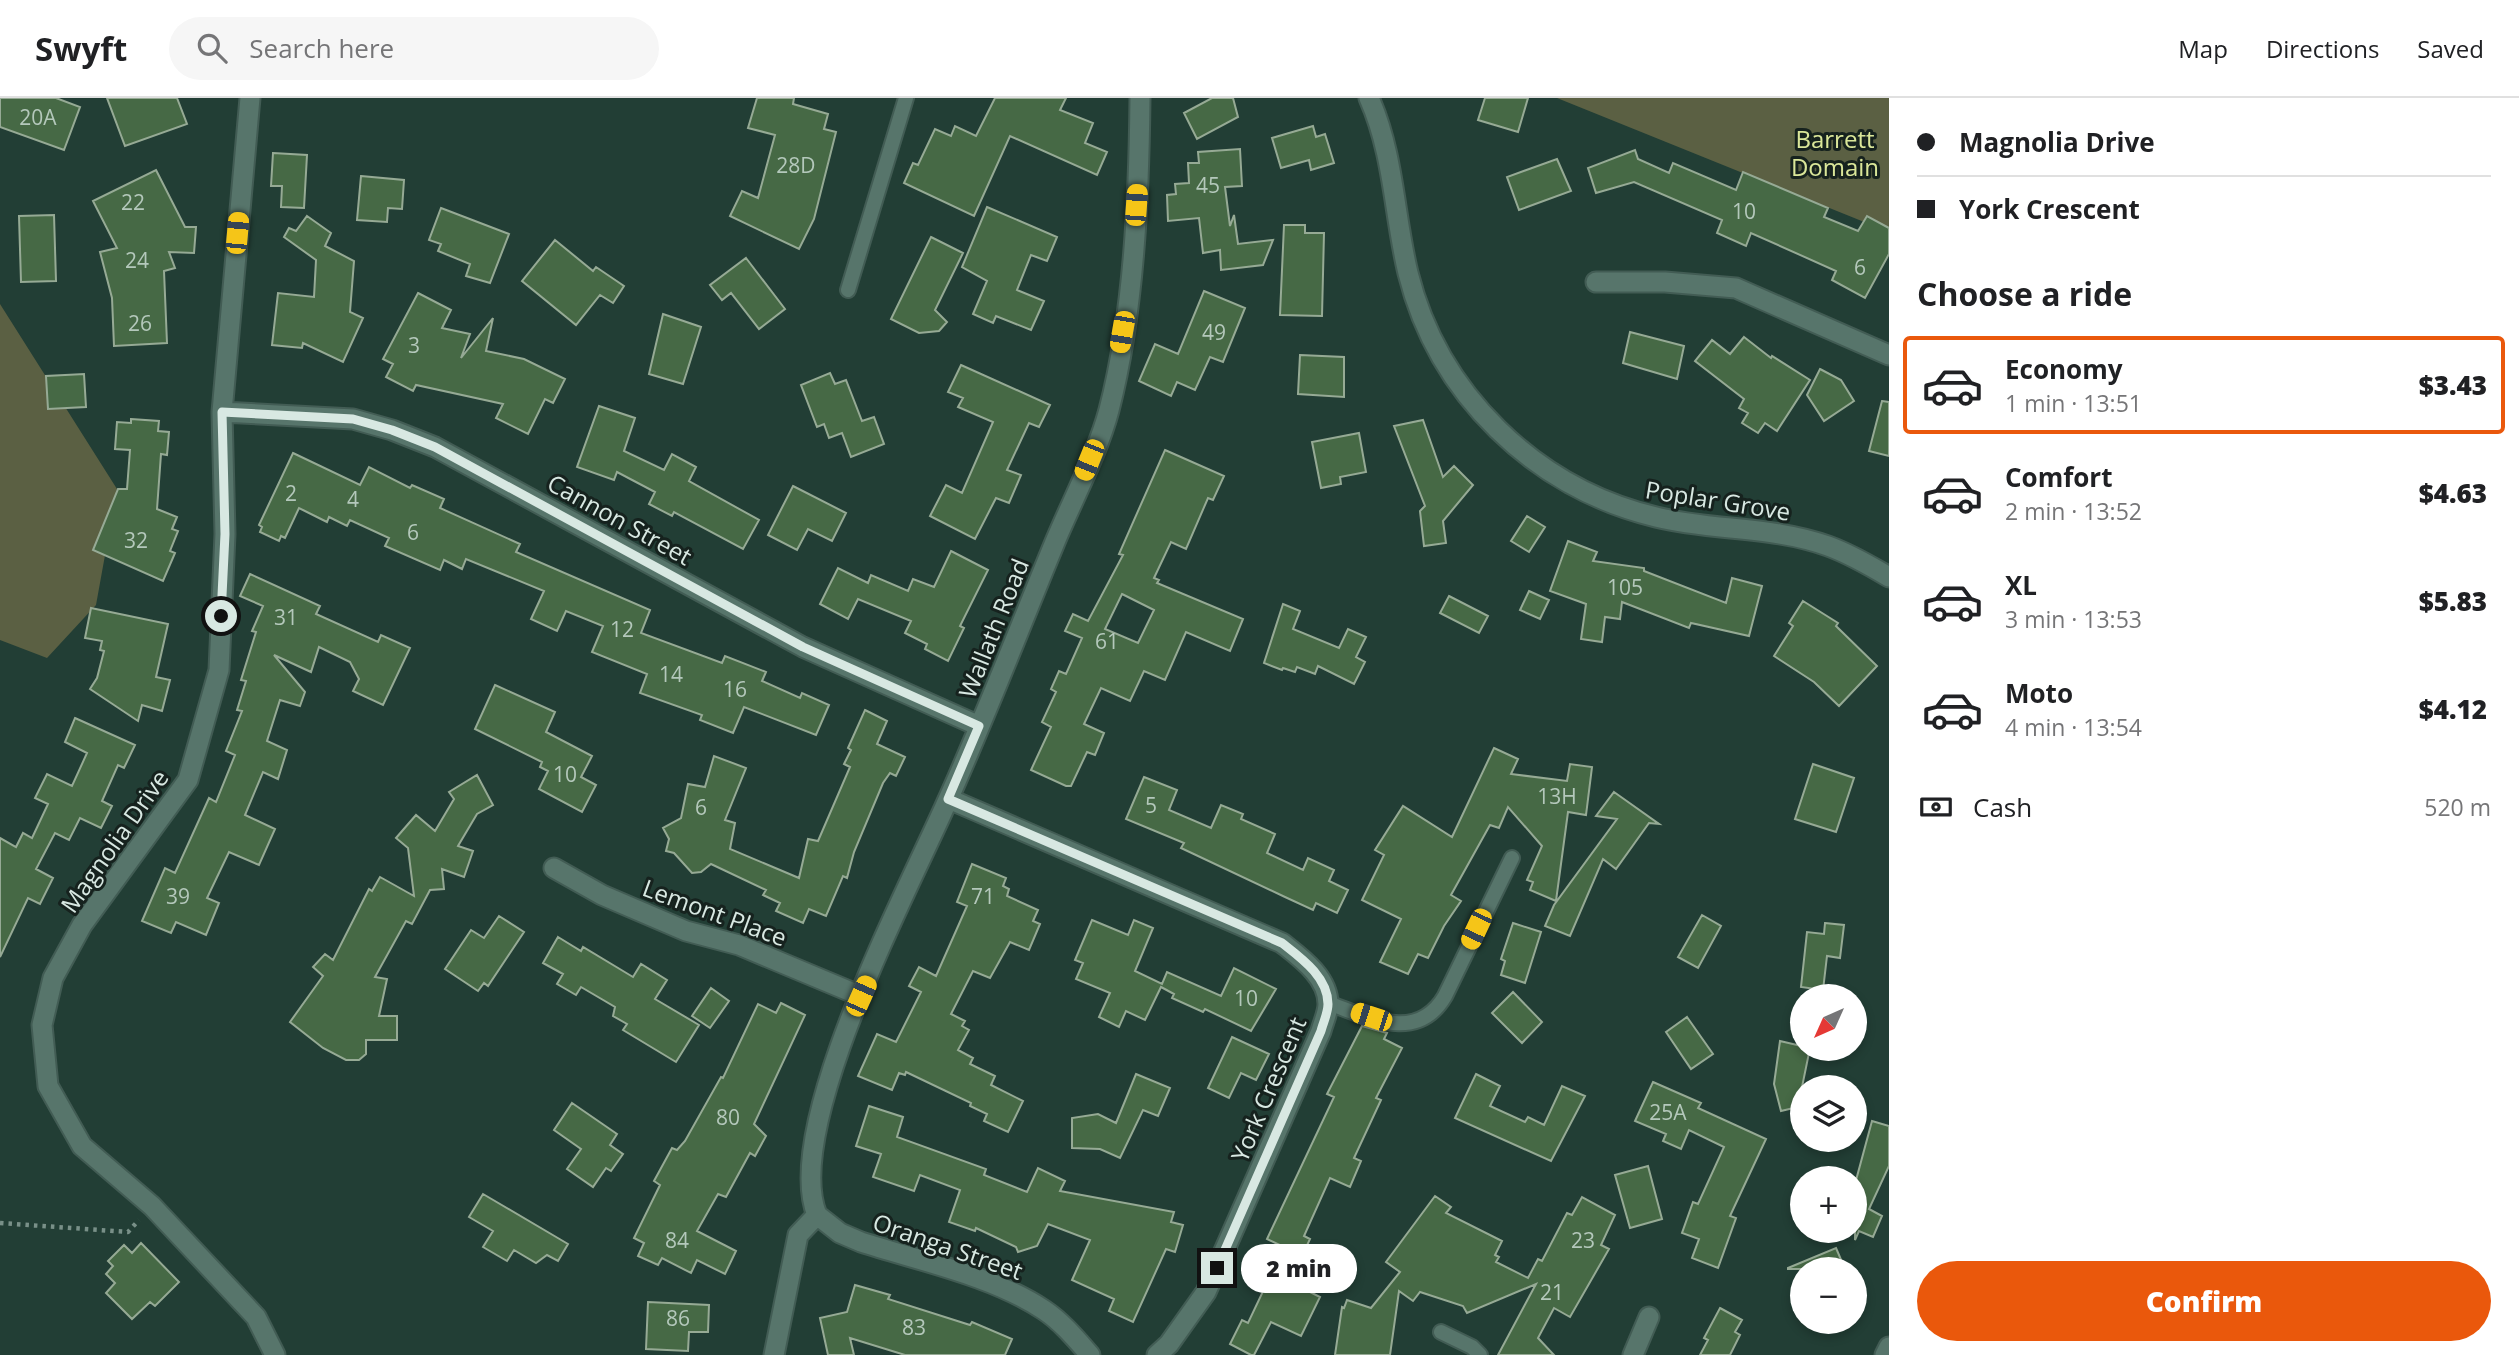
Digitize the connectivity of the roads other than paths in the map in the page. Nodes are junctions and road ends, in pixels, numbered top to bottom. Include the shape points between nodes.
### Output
1 (250, 98) edge
2 (905, 98) edge
3 (1140, 98) edge
4 (1369, 98) edge
5 (1596, 282) dead end
6 (848, 290) dead end
7 (1889, 355) edge
8 (222, 412) junction
9 (1889, 578) edge
10 (979, 726) junction
11 (948, 799) junction
12 (1512, 858) dead end
13 (554, 868) dead end
14 (861, 996) junction
15 (1328, 1003) junction
16 (817, 1215) junction
17 (1649, 1317) dead end
18 (1441, 1332) dead end
19 (1889, 1347) edge
20 (275, 1355) edge
21 (774, 1355) edge
22 (1090, 1355) edge
23 (1157, 1355) edge
24 (1480, 1355) edge
25 (1633, 1355) edge
26 (1885, 1355) edge

1 - 8 street, Magnolia Drive
2 - 6 lane
3 - 10 street, Wallath Road via 1132,280 1109,411
4 - 9 street, Poplar Grove via 1382,132 1416,304 1466,395 1513,445 1572,486 1625,509 1672,521 1826,545
5 - 7 street via 1736,288
8 - 10 street, Cannon Street via 353,419 435,447 803,647
8 - 20 street, Magnolia Drive via 225,534 219,670 188,780 82,925 53,978 42,1026 48,1086 82,1146 152,1206 256,1317
10 - 11 street, Wallath Road
11 - 14 street, Wallath Road
11 - 15 street, York Crescent via 1282,943 1310,965
12 - 15 lane via 1445,996 1432,1013 1414,1023 1393,1025
13 - 14 street, Lemont Place via 602,895 686,931 739,945
14 - 16 street, Wallath Road via 843,1037 815,1135 810,1197
15 - 23 street, York Crescent via 1321,1031 1206,1292
16 - 21 street via 798,1236
16 - 22 street, Oranga Street via 861,1242 1010,1291 1044,1310
17 - 25 street
18 - 24 lane
19 - 26 street

